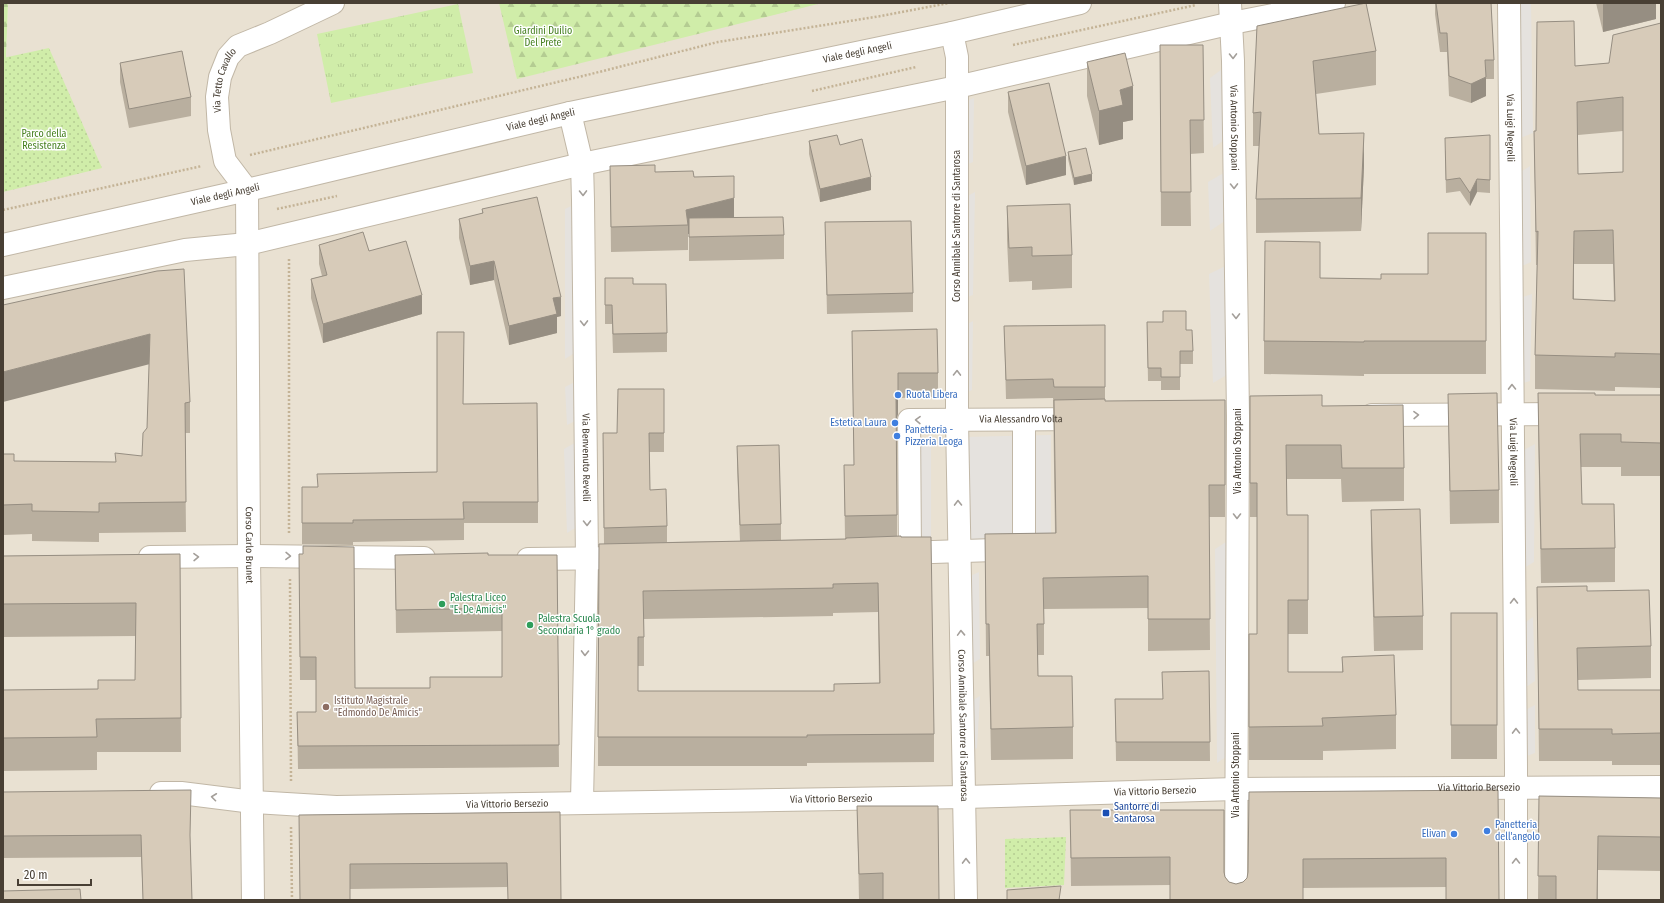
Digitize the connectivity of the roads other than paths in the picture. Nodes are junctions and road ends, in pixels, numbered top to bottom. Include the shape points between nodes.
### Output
1 (334, 3) edge
2 (1080, 3) edge
3 (1334, 3) edge
4 (1509, 3) edge
5 (1231, 13) edge
6 (952, 33) junction
7 (957, 87) junction
8 (570, 113) junction
9 (582, 164) junction
10 (247, 190) junction
11 (247, 244) junction
12 (3, 245) edge
13 (3, 288) edge
14 (1513, 414) junction
15 (1591, 414) edge
16 (1356, 415) edge
17 (1238, 416) junction
18 (1261, 416) edge
19 (1215, 417) edge
20 (1103, 418) edge
21 (957, 420) junction
22 (1024, 420) junction
23 (958, 550) junction
24 (910, 553) junction
25 (879, 554) edge
26 (249, 556) junction
27 (134, 557) edge
28 (440, 558) edge
29 (648, 558) edge
30 (511, 559) edge
31 (587, 560) junction
32 (1661, 787) edge
33 (1516, 788) junction
34 (1235, 789) junction
35 (142, 793) edge
36 (965, 797) junction
37 (253, 802) junction
38 (582, 802) junction
39 (254, 900) edge
40 (966, 900) edge
41 (1236, 900) edge
42 (1516, 900) edge

1 - 10 street, Via Tetto Cavallo via 238,46 228,57 220,77 217,97 219,130 226,161
2 - 6 street, Viale degli Angeli
3 - 5 street
14 -> 4 street, Via Luigi Negrelli
5 - 7 street
5 -> 17 street, Via Antonio Stoppani
6 - 7 street, Corso Annibale Santorre di Santarosa via 957,57
6 - 8 street, Viale degli Angeli
7 - 9 street
21 -> 7 street, Corso Annibale Santorre di Santarosa
8 - 9 street, Via Benvenuto Revelli
8 - 10 street, Viale degli Angeli
9 - 11 street
9 -> 31 street, Via Benvenuto Revelli
10 - 11 street, Corso Carlo Brunet
10 - 12 street, Viale degli Angeli
11 - 13 street via 185,250
11 - 26 street, Corso Carlo Brunet
14 - 15 street
16 -> 14 street
33 -> 14 street, Via Luigi Negrelli
17 - 18 street
17 - 19 street
17 -> 34 street, Via Antonio Stoppani
20 - 22 street, Via Alessandro Volta
21 - 22 street, Via Alessandro Volta
23 -> 21 street, Corso Annibale Santorre di Santarosa
21 -> 24 street via 910,420
22 - 23 street via 1024,549
23 - 24 street
36 -> 23 street, Corso Annibale Santorre di Santarosa
24 - 25 street
27 -> 26 street
26 -> 28 street
26 - 37 street, Corso Carlo Brunet
29 - 31 street
30 - 31 street
31 -> 38 street, Via Benvenuto Revelli
32 - 33 street, Via Vittorio Bersezio
33 - 34 street, Via Vittorio Bersezio
42 -> 33 street, Via Luigi Negrelli
34 - 36 street, Via Vittorio Bersezio
34 - 41 street, Via Antonio Stoppani
37 -> 35 street, Via Vittorio Bersezio via 181,793
36 - 38 street, Via Vittorio Bersezio
40 -> 36 street, Corso Annibale Santorre di Santarosa
37 - 38 street, Via Vittorio Bersezio via 336,807
37 - 39 street, Corso Carlo Brunet

